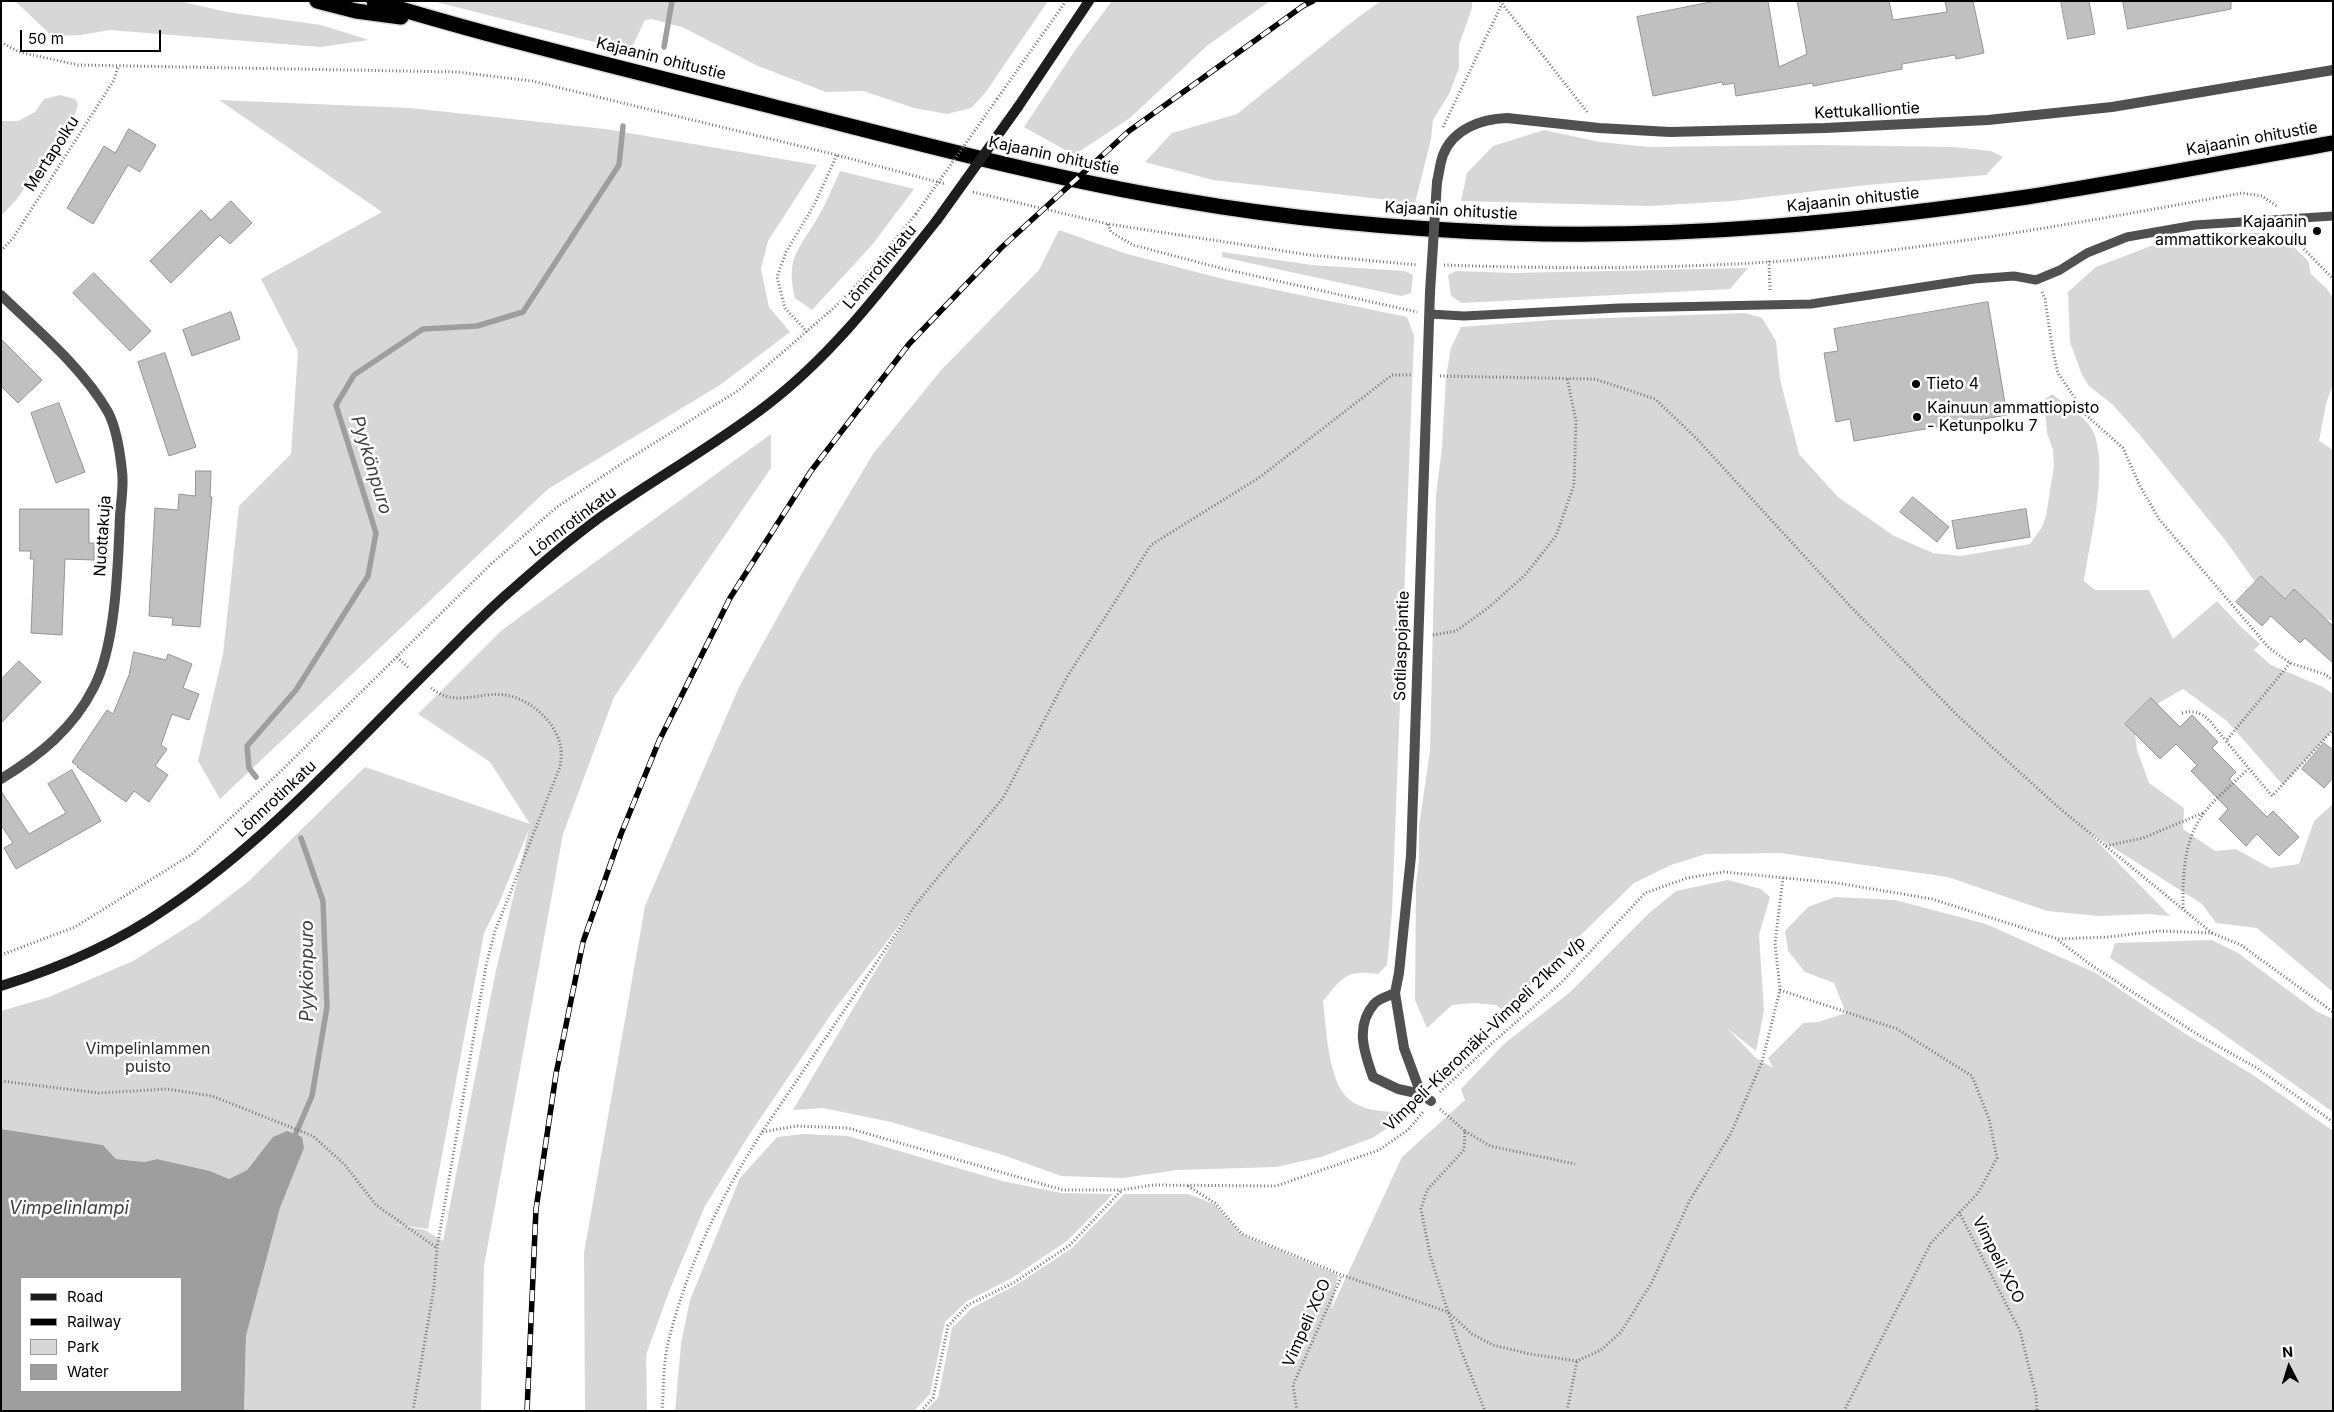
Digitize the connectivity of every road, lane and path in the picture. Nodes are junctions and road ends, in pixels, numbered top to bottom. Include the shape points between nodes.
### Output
1 (317, 1) edge
2 (374, 1) edge
3 (1066, 1) edge
4 (1089, 1) edge
5 (1501, 3) edge
6 (452, 25) junction
7 (118, 67) dead end
8 (2333, 70) edge
9 (1599, 128) junction
10 (1439, 135) dead end
11 (2333, 143) edge
12 (837, 155) dead end
13 (1437, 182) joint
14 (2333, 216) edge
15 (1108, 224) dead end
16 (1, 251) edge
17 (1768, 261) dead end
18 (2036, 280) junction
19 (1, 295) edge
20 (1770, 305) junction
21 (1430, 314) junction
22 (807, 332) junction
23 (1427, 376) junction
24 (1566, 378) junction
25 (1418, 636) junction
26 (2290, 663) junction
27 (2333, 680) edge
28 (433, 690) dead end
29 (2182, 713) dead end
30 (2333, 730) edge
31 (2226, 741) junction
32 (2248, 769) junction
33 (1, 779) edge
34 (2204, 812) junction
35 (2105, 846) junction
36 (1784, 878) junction
37 (2184, 909) junction
38 (2212, 933) junction
39 (2058, 940) junction
40 (1, 955) edge
41 (1, 986) edge
42 (1780, 990) junction
43 (1395, 993) junction
44 (2333, 1012) edge
45 (1, 1082) edge
46 (1421, 1094) junction
47 (1431, 1101) junction
48 (2333, 1122) edge
49 (1465, 1131) junction
50 (762, 1132) junction
51 (1575, 1164) dead end
52 (1187, 1186) junction
53 (1121, 1190) junction
54 (1960, 1212) junction
55 (436, 1248) junction
56 (1342, 1275) junction
57 (1448, 1312) junction
58 (1577, 1361) junction
59 (413, 1411) edge
60 (662, 1411) edge
61 (921, 1411) edge
62 (1297, 1411) edge
63 (1486, 1411) edge
64 (1567, 1411) edge
65 (1844, 1411) edge
66 (2037, 1411) edge

1 - 6 highway via 356,11
2 - 6 highway
3 - 22 path, bridge via 916,214 865,276
4 - 41 street, Lönnrotinkatu, bridge via 937,220 820,358 769,404 601,517 523,579 299,800 249,846 166,910 85,955
5 - 9 path
5 - 10 path
6 - 11 highway, Kajaanin ohitustie via 943,150 1123,190 1248,211 1407,227 1513,233 1692,231 1775,226 1908,213 2031,196
7 - 16 path, Mertapolku via 114,80 13,238
8 - 9 street, Kettukalliontie via 2112,107 1988,120 1670,132
9 - 13 street, Kettukalliontie via 1507,118 1493,118 1468,126 1451,141 1443,155
12 - 22 path via 814,206 786,252 777,277 785,308
13 - 21 street, Sotilaspojantie, bridge
14 - 18 lane via 2195,225 2127,237 2087,253
15 - 21 path via 1111,232 1133,245
17 - 20 path
18 - 20 lane via 2014,276 1974,279 1811,304
18 - 26 path via 2045,299 2058,373 2086,415 2123,448 2159,518 2269,648
19 - 33 street, Nuottakuja via 91,387 108,414 118,442 122,473 120,538 110,636 94,687 71,724 53,743
20 - 21 lane via 1464,316
21 - 23 street, Sotilaspojantie
22 - 40 path via 739,390 557,507 491,564 287,766 192,854 75,927
23 - 24 path
23 - 25 street, Sotilaspojantie
23 - 50 path via 1392,375 1260,477 1151,545 1067,676 1003,798 916,904
24 - 25 path via 1576,421 1574,485 1556,536 1525,575 1488,608 1456,631
24 - 35 path via 1595,379 1655,399 1696,438 1851,607 1958,716
25 - 43 street, Sotilaspojantie via 1411,856 1400,973
26 - 27 path
26 - 31 path
28 - 55 path via 450,697 505,695 536,708 552,726 561,745 560,767 495,931 486,966
29 - 31 path via 2193,710 2201,713
30 - 32 path via 2272,796
31 - 32 path
32 - 34 path
34 - 35 path via 2143,838
34 - 37 path via 2184,858
35 - 37 path
36 - 39 path, Vimpeli-Kieromäki-Vimpeli 21km v/p via 1837,883 1932,900
36 - 42 path via 1775,943
36 - 47 path, Vimpeli-Kieromäki-Vimpeli 21km v/p via 1724,872 1687,878 1645,893 1561,983
37 - 38 path
38 - 39 path via 2159,931
38 - 44 path via 2241,945
39 - 48 path via 2200,1036 2257,1068
42 - 54 path, Vimpeli XCO via 1897,1029 1972,1076 1989,1118 1997,1158 1978,1192
42 - 58 path via 1762,1062 1732,1133 1690,1200 1652,1282 1621,1332 1601,1350
43 - 46 street, Sotilaspojantie via 1404,1048
43 - 46 street via 1375,1002 1361,1026 1366,1057 1374,1077 1398,1089
45 - 55 path via 99,1093 167,1089 212,1096 313,1136 346,1165 376,1205
46 - 47 street
47 - 49 path
47 - 52 path, Vimpeli-Kieromäki-Vimpeli 21km v/p via 1408,1130 1379,1150 1276,1186
49 - 51 path via 1490,1146
49 - 57 path via 1464,1150 1427,1190 1421,1209 1430,1255
50 - 53 path via 796,1126 848,1128 1063,1190
50 - 60 path via 733,1177 700,1245 668,1340
52 - 53 path, Vimpeli-Kieromäki-Vimpeli 21km v/p via 1153,1185
52 - 56 path, Vimpeli XCO via 1215,1203 1242,1234
53 - 61 path via 1070,1245 1015,1282 968,1304 948,1326 933,1398
54 - 65 path via 1931,1243
54 - 66 path, Vimpeli XCO via 2020,1331
55 - 59 path via 434,1287
56 - 57 path
56 - 62 path, Vimpeli XCO via 1293,1385
57 - 58 path via 1472,1334 1493,1345
57 - 63 path
58 - 64 path

